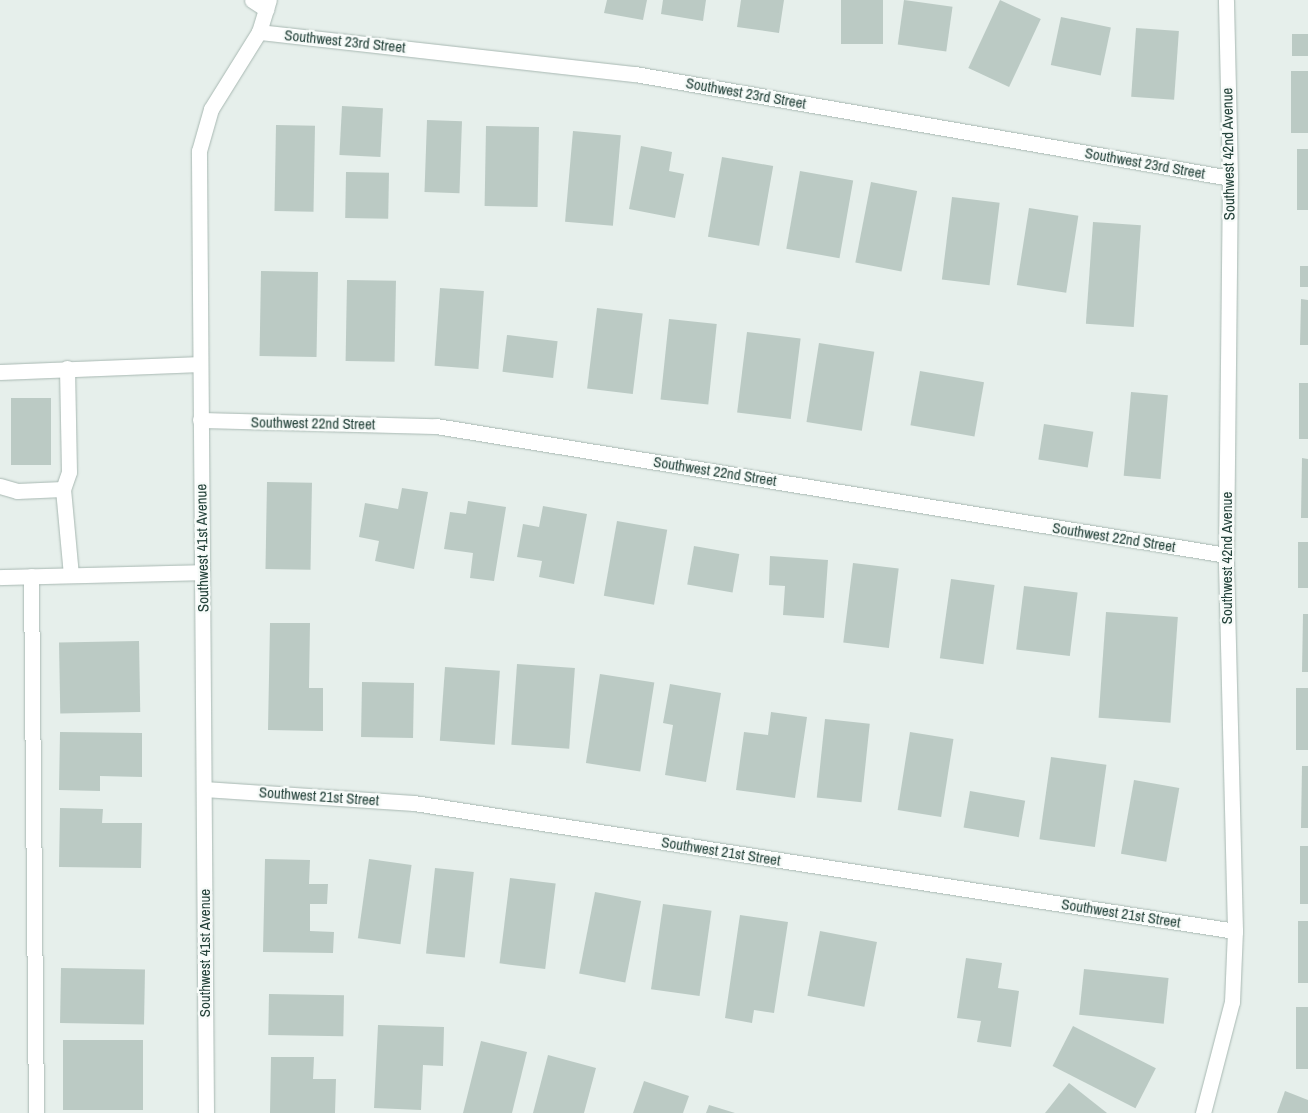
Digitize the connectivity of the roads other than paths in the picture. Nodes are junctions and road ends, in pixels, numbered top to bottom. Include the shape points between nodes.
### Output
1 (252, 0) edge
2 (1226, 0) edge
3 (268, 5) edge
4 (259, 32) junction
5 (1230, 178) junction
6 (200, 364) junction
7 (67, 368) junction
8 (0, 372) edge
9 (200, 420) junction
10 (0, 486) edge
11 (63, 489) junction
12 (1226, 555) junction
13 (202, 572) junction
14 (71, 575) junction
15 (31, 576) junction
16 (0, 577) edge
17 (204, 788) junction
18 (1235, 931) junction
19 (36, 1113) edge
20 (206, 1113) edge
21 (1203, 1113) edge

1 - 3 street
2 - 5 street, Southwest 42nd Avenue
3 - 4 street, Southwest 41st Avenue
4 - 5 street, Southwest 23rd Street via 635,74
4 - 6 street, Southwest 41st Avenue via 211,109 199,151
5 - 12 street, Southwest 42nd Avenue
6 - 7 street
6 - 9 street, Southwest 41st Avenue
7 - 8 street
7 - 11 street via 69,472
9 - 12 street, Southwest 22nd Street via 436,426
9 - 13 street, Southwest 41st Avenue
10 - 11 street via 17,491
11 - 14 street
12 - 18 street, Southwest 42nd Avenue
13 - 14 street
13 - 17 street, Southwest 41st Avenue
14 - 15 street
15 - 16 street
15 - 19 street
17 - 18 street, Southwest 21st Street via 414,802
17 - 20 street, Southwest 41st Avenue
18 - 21 street, Southwest 42nd Avenue via 1232,1002

